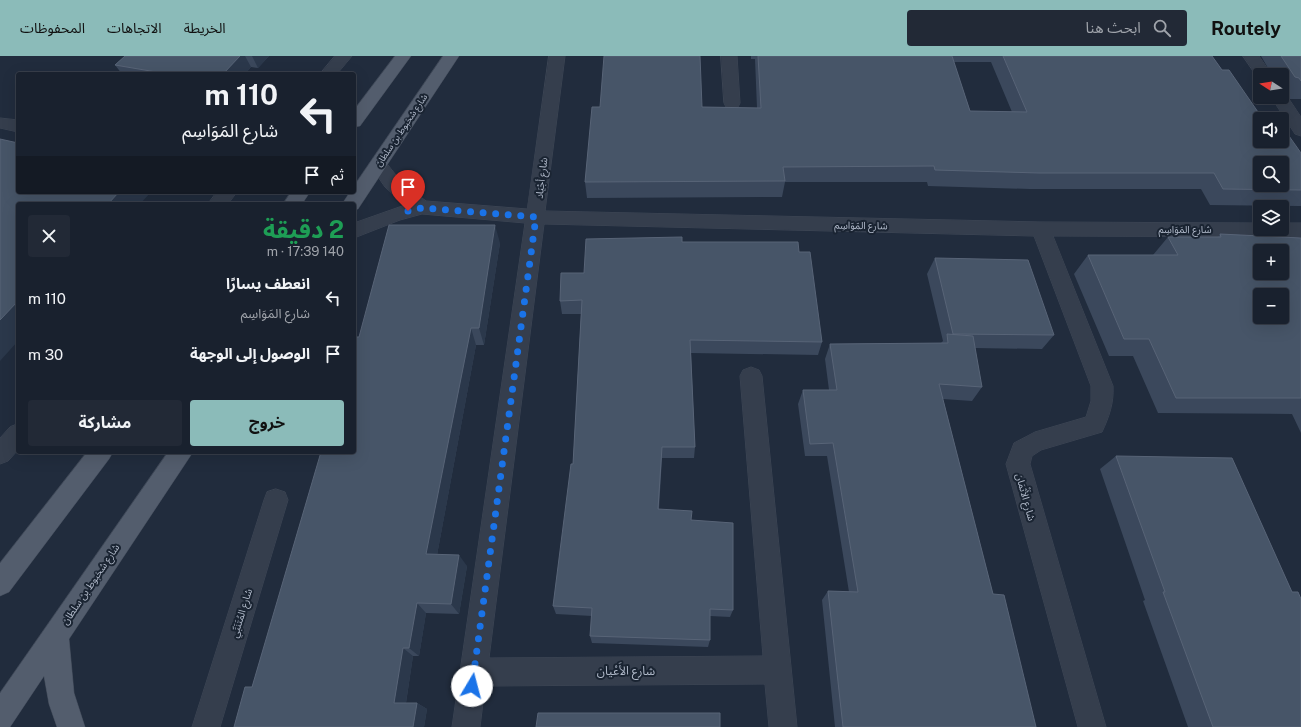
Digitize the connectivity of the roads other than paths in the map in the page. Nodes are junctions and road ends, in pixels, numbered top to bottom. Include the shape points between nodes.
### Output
1 (344, 56) edge
2 (403, 56) edge
3 (452, 56) edge
4 (557, 56) edge
5 (729, 56) edge
6 (1251, 56) edge
7 (1259, 68) edge
8 (330, 72) edge
9 (732, 103) dead end
10 (1284, 104) edge
11 (356, 119) edge
12 (0, 123) edge
13 (16, 126) edge
14 (1301, 130) edge
15 (378, 164) junction
16 (226, 194) edge
17 (300, 194) edge
18 (219, 202) edge
19 (294, 202) edge
20 (351, 202) edge
21 (422, 208) junction
22 (536, 217) junction
23 (1041, 229) junction
24 (356, 230) edge
25 (1301, 230) edge
26 (751, 376) dead end
27 (99, 454) edge
28 (180, 454) edge
29 (276, 500) dead end
30 (0, 583) edge
31 (56, 635) junction
32 (778, 670) junction
33 (474, 672) junction
34 (0, 717) edge
35 (71, 727) edge
36 (206, 727) edge
37 (466, 727) edge
38 (783, 727) edge
39 (1092, 727) edge

1 - 8 street
2 - 11 main road
3 - 15 main road, شارع شخبوط بن سلطان
4 - 22 street, شارع أجْيَاد
5 - 9 street
6 - 7 street
10 - 14 street
12 - 13 street
15 - 20 main road, شارع شخبوط بن سلطان
15 - 21 street via 395,188
16 - 18 street
17 - 19 main road
21 - 22 street, شارع المَوَاسِم
21 - 24 street, شارع المَوَاسِم via 394,215
22 - 23 street, شارع المَوَاسِم
22 - 33 street, شارع أجْيَاد
23 - 25 street, شارع المَوَاسِم
23 - 39 street, شارع الأَثْمَان via 1102,386 1103,399 1094,425 1035,442 1022,450 1018,464
26 - 32 street
27 - 30 main road
28 - 31 main road, شارع شخبوط بن سلطان
29 - 36 street, شارع المُتَنَبِّي
31 - 34 main road, شارع شخبوط بن سلطان
31 - 35 main road via 61,704
32 - 33 street, شارع الأَعْيان
32 - 38 street
33 - 37 street, شارع أجْيَاد

